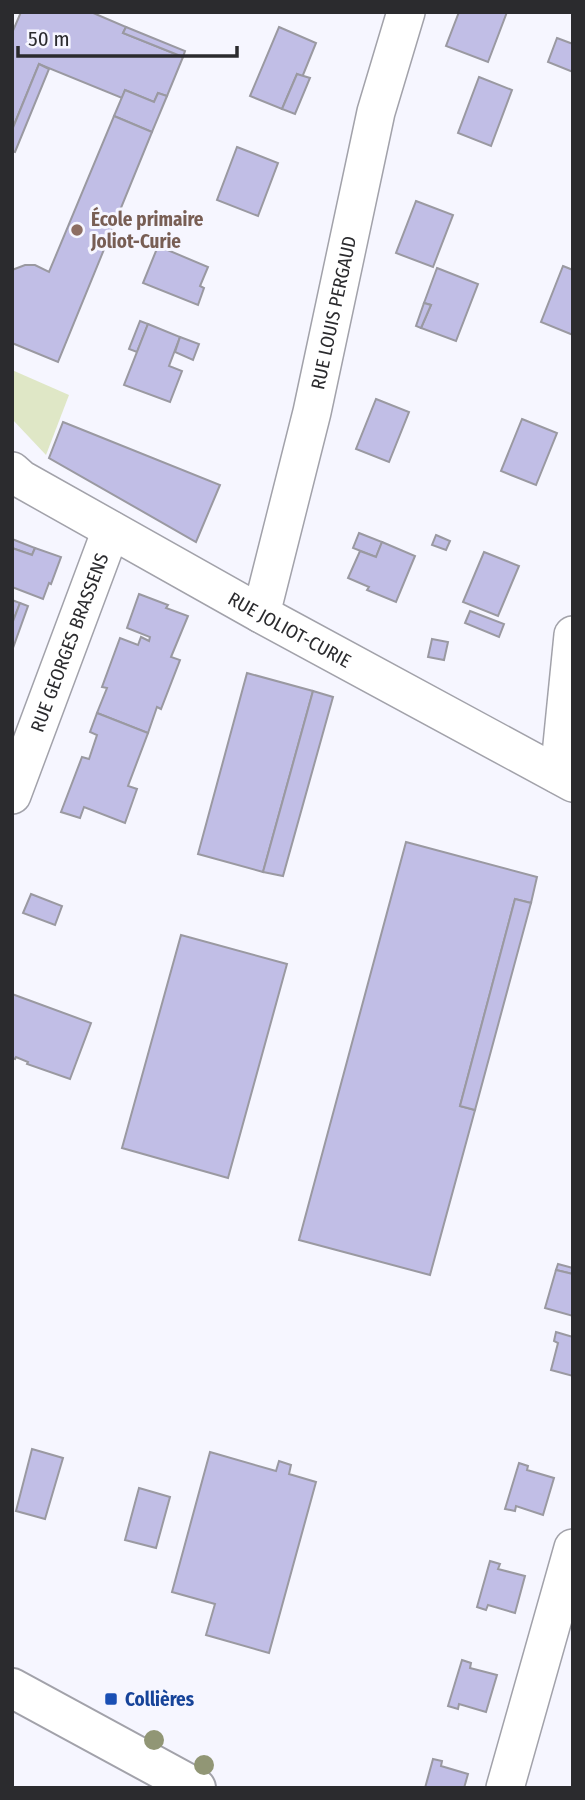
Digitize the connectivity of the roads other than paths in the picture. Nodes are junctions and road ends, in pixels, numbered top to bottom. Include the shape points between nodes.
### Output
1 (406, 12) edge
2 (12, 471) edge
3 (111, 530) junction
4 (261, 614) junction
5 (573, 635) edge
6 (566, 779) edge
7 (13, 791) edge
8 (573, 1548) edge
9 (12, 1688) edge
10 (196, 1788) edge
11 (505, 1788) edge

1 - 4 street, RUE LOUIS PERGAUD via 376,111 312,412
2 - 3 street, RUE JOLIOT-CURIE
3 - 4 street, RUE JOLIOT-CURIE
3 - 7 street, RUE GEORGES BRASSENS
4 - 6 street, RUE JOLIOT-CURIE
5 - 6 street
8 - 11 street
9 - 10 main road

